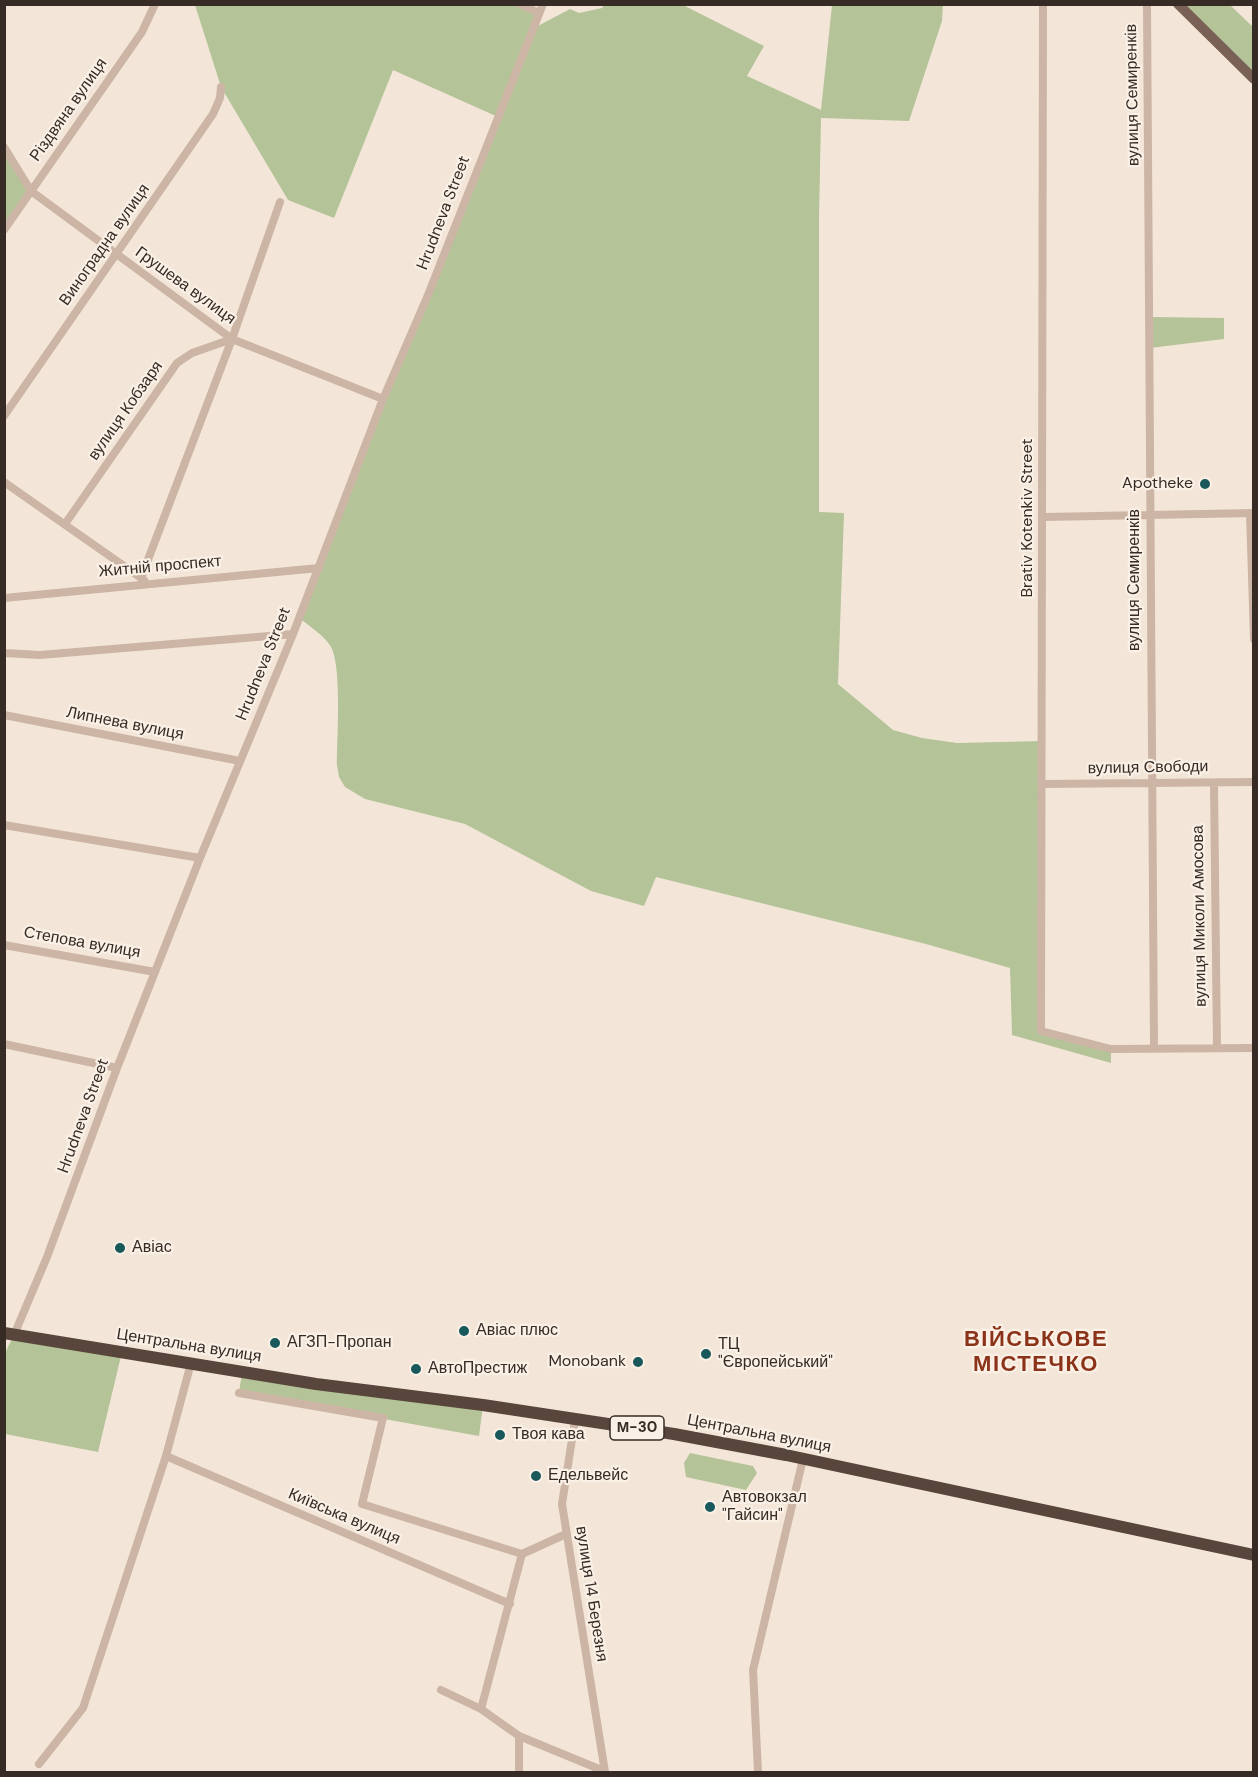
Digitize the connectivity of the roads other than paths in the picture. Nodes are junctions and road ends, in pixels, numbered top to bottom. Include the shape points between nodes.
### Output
1 (155, 4) edge
2 (520, 4) edge
3 (1043, 4) edge
4 (1147, 4) edge
5 (1178, 4) edge
6 (541, 9) edge
7 (1254, 79) edge
8 (221, 87) dead end
9 (4, 147) edge
10 (31, 191) junction
11 (280, 202) dead end
12 (4, 230) edge
13 (117, 255) junction
14 (232, 339) junction
15 (383, 399) junction
16 (4, 416) edge
17 (4, 482) edge
18 (1252, 513) edge
19 (1150, 515) junction
20 (1044, 517) junction
21 (66, 524) junction
22 (319, 568) junction
23 (144, 580) junction
24 (4, 598) edge
25 (292, 634) junction
26 (1254, 639) edge
27 (4, 653) edge
28 (4, 715) edge
29 (240, 761) junction
30 (1254, 782) edge
31 (1150, 783) junction
32 (1214, 783) junction
33 (1043, 784) junction
34 (4, 825) edge
35 (200, 858) junction
36 (4, 945) edge
37 (155, 972) junction
38 (4, 1044) edge
39 (1154, 1048) junction
40 (1217, 1048) junction
41 (1254, 1048) edge
42 (117, 1068) junction
43 (9, 1334) edge
44 (190, 1363) junction
45 (239, 1393) dead end
46 (575, 1420) junction
47 (166, 1456) junction
48 (803, 1459) junction
49 (566, 1534) junction
50 (522, 1554) junction
51 (1254, 1555) edge
52 (510, 1604) junction
53 (441, 1690) dead end
54 (481, 1709) junction
55 (519, 1736) junction
56 (39, 1764) dead end
57 (604, 1772) edge
58 (519, 1773) edge
59 (758, 1773) edge

1 - 10 street, Різдвяна вулиця via 142,32
2 - 6 street
3 - 20 street, Brativ Kotenkiv Street
4 - 19 street, вулиця Семиренків
5 - 7 main road
6 - 15 street, Hrudneva Street
8 - 13 street, Виноградна вулиця via 213,114
9 - 10 street, Грушева вулиця
10 - 12 street, Різдвяна вулиця
10 - 13 street, Грушева вулиця
11 - 14 street
13 - 14 street, Грушева вулиця
13 - 16 street, Виноградна вулиця
14 - 15 street, Грушева вулиця
14 - 21 street, вулиця Кобзаря via 192,353 177,363
14 - 23 street
15 - 22 street, Hrudneva Street
17 - 21 street
18 - 19 street
18 - 26 street
19 - 20 street
19 - 31 street, вулиця Семиренків
20 - 33 street, Brativ Kotenkiv Street
21 - 23 street
22 - 23 street, Житній проспект
22 - 25 street, Hrudneva Street
23 - 24 street, Житній проспект
25 - 27 street via 40,655
25 - 29 street, Hrudneva Street
28 - 29 street, Липнева вулиця
29 - 35 street, Hrudneva Street
30 - 32 street, вулиця Свободи
31 - 32 street, вулиця Свободи
31 - 33 street, вулиця Свободи
31 - 39 street, вулиця Семиренків
32 - 40 street, вулиця Миколи Амосова
33 - 39 street, Brativ Kotenkiv Street via 1041,1031 1111,1049
34 - 35 street
35 - 37 street, Hrudneva Street
36 - 37 street, Степова вулиця
37 - 42 street, Hrudneva Street
38 - 42 street
39 - 40 street
40 - 41 street
42 - 43 street, Hrudneva Street via 47,1257
43 - 44 highway, Центральна вулиця / М-30
44 - 46 highway, Центральна вулиця / М-30
44 - 47 street
45 - 50 street via 383,1418 362,1504
46 - 48 highway, Центральна вулиця / М-30
46 - 49 street, вулиця 14 Березня via 562,1504
47 - 52 street, Київська вулиця
47 - 56 street via 83,1708
48 - 51 highway, Центральна вулиця / М-30
48 - 59 street via 753,1670
49 - 50 street
49 - 57 street, вулиця 14 Березня
50 - 52 street
52 - 54 street
53 - 54 street
54 - 55 street
55 - 57 street
55 - 58 street

